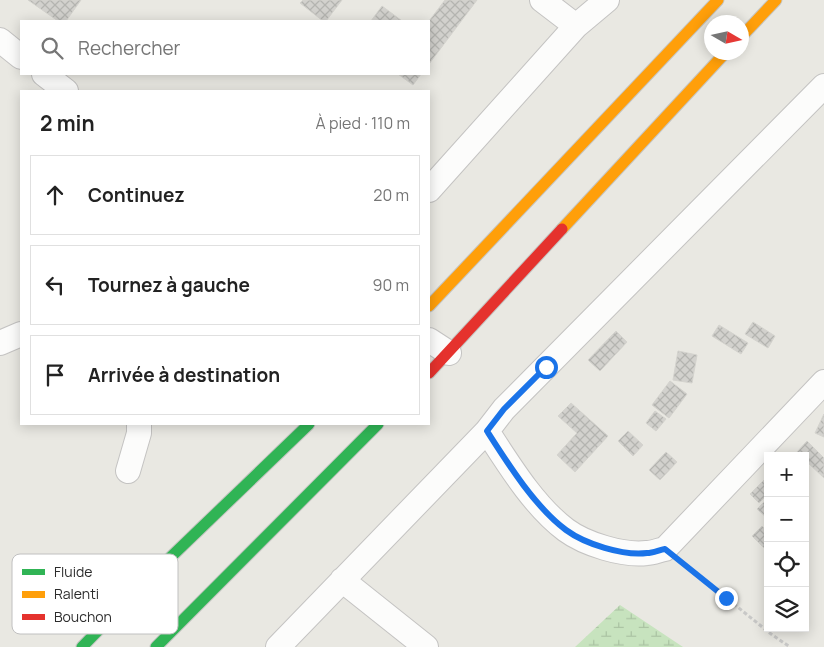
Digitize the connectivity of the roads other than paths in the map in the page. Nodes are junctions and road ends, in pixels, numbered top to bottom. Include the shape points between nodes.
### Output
1 (542, 0) edge
2 (606, 0) edge
3 (718, 0) edge
4 (776, 0) edge
5 (576, 26) junction
6 (749, 29) edge
7 (0, 40) edge
8 (20, 55) edge
9 (719, 60) edge
10 (45, 75) edge
11 (824, 86) edge
12 (65, 90) edge
13 (430, 189) edge
14 (430, 305) edge
15 (20, 334) edge
16 (430, 341) edge
17 (0, 343) edge
18 (449, 353) junction
19 (430, 372) edge
20 (824, 382) edge
21 (138, 425) edge
22 (308, 425) edge
23 (377, 425) edge
24 (487, 431) junction
25 (128, 471) dead end
26 (173, 554) edge
27 (342, 580) junction
28 (178, 625) edge
29 (94, 634) edge
30 (169, 634) edge
31 (82, 647) edge
32 (156, 647) edge
33 (278, 647) edge
34 (426, 647) edge

1 - 5 street
2 - 5 street
3 - 14 main road
4 - 6 main road
5 - 13 street
7 - 8 street
9 - 18 main road
10 - 12 street
11 - 24 street via 511,402
15 - 17 street
16 - 18 street
18 - 19 main road
20 - 24 street via 665,549 646,554 620,552 566,531 513,470
21 - 25 street
22 - 26 main road
23 - 28 main road
24 - 27 street
27 - 33 street
27 - 34 street
29 - 31 main road
30 - 32 main road

